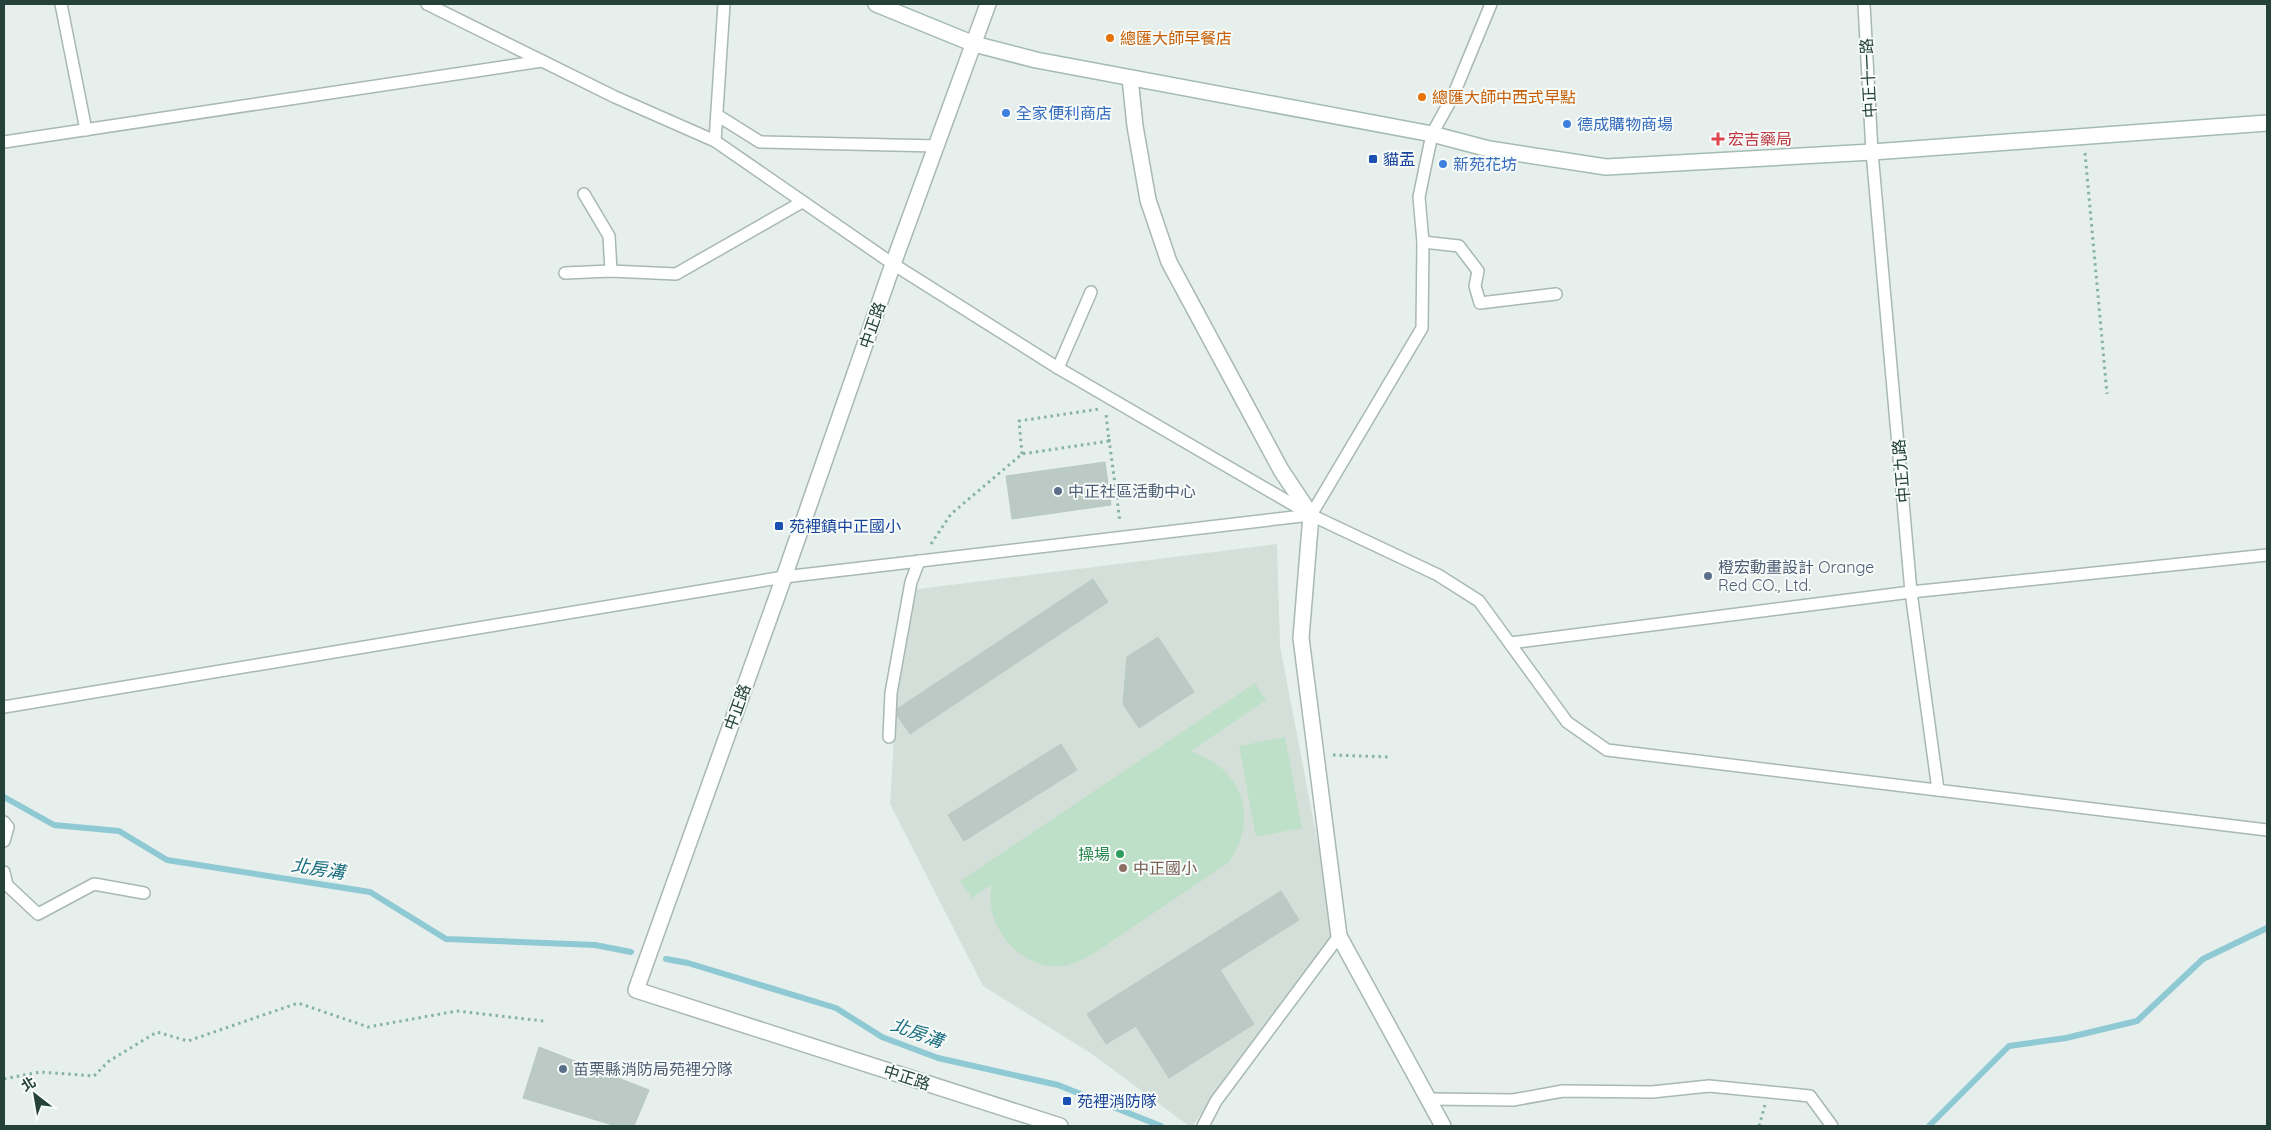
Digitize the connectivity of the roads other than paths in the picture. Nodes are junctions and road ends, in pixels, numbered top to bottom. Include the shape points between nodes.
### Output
1 (61, 4) edge
2 (427, 4) edge
3 (452, 4) edge
4 (724, 4) edge
5 (876, 4) edge
6 (988, 4) edge
7 (1491, 4) edge
8 (1864, 4) edge
9 (451, 16) junction
10 (974, 44) junction
11 (542, 61) junction
12 (1130, 78) junction
13 (717, 115) junction
14 (2267, 123) edge
15 (86, 130) junction
16 (1432, 134) junction
17 (715, 141) junction
18 (4, 142) edge
19 (937, 146) junction
20 (1872, 152) junction
21 (584, 194) dead end
22 (802, 202) junction
23 (1423, 242) junction
24 (893, 264) junction
25 (611, 271) junction
26 (565, 273) dead end
27 (1090, 292) dead end
28 (1556, 294) dead end
29 (1058, 368) junction
30 (1311, 514) junction
31 (2267, 555) edge
32 (920, 561) junction
33 (784, 577) junction
34 (1911, 592) junction
35 (1510, 643) junction
36 (4, 707) edge
37 (889, 737) dead end
38 (1938, 790) junction
39 (4, 822) edge
40 (2267, 830) edge
41 (4, 841) edge
42 (4, 872) edge
43 (144, 893) dead end
44 (1339, 936) junction
45 (1430, 1099) junction
46 (1060, 1126) edge
47 (1203, 1126) edge
48 (1443, 1126) edge
49 (1832, 1126) edge

1 - 15 lane
2 - 9 lane
3 - 9 lane
4 - 13 lane
5 - 10 street
6 - 10 street, 中正路
7 - 16 lane via 1453,96
8 - 20 lane, 中正十一路
9 - 11 lane
10 - 12 street
10 - 19 street, 中正路
11 - 15 lane
11 - 17 lane
12 - 16 street
12 - 30 street via 1148,200 1169,262 1281,470
13 - 17 lane
13 - 19 lane via 760,142
14 - 20 street
15 - 18 lane
16 - 20 street via 1489,149 1606,168
16 - 23 lane via 1419,196
17 - 22 lane
19 - 24 street, 中正路
20 - 34 lane, 中正九路
21 - 25 lane via 610,236
22 - 24 lane
22 - 25 lane via 676,274
23 - 28 lane via 1459,246 1478,271 1475,286 1480,304
23 - 30 lane via 1422,328
24 - 29 lane
24 - 33 street, 中正路
25 - 26 lane
27 - 29 lane
29 - 30 lane
30 - 32 lane
30 - 35 lane via 1438,575 1479,601
30 - 44 street via 1301,638
31 - 34 lane
32 - 33 lane
32 - 37 lane via 911,582 892,684
33 - 36 lane
33 - 46 street, 中正路 via 636,990
34 - 35 lane
34 - 38 lane, 中正九路
35 - 38 lane via 1567,722 1607,750
38 - 40 lane
39 - 41 lane via 8,827
42 - 43 lane via 7,886 38,914 94,884
44 - 45 street
44 - 47 lane via 1216,1101
45 - 48 street
45 - 49 lane via 1513,1100 1563,1091 1652,1092 1709,1086 1810,1096

